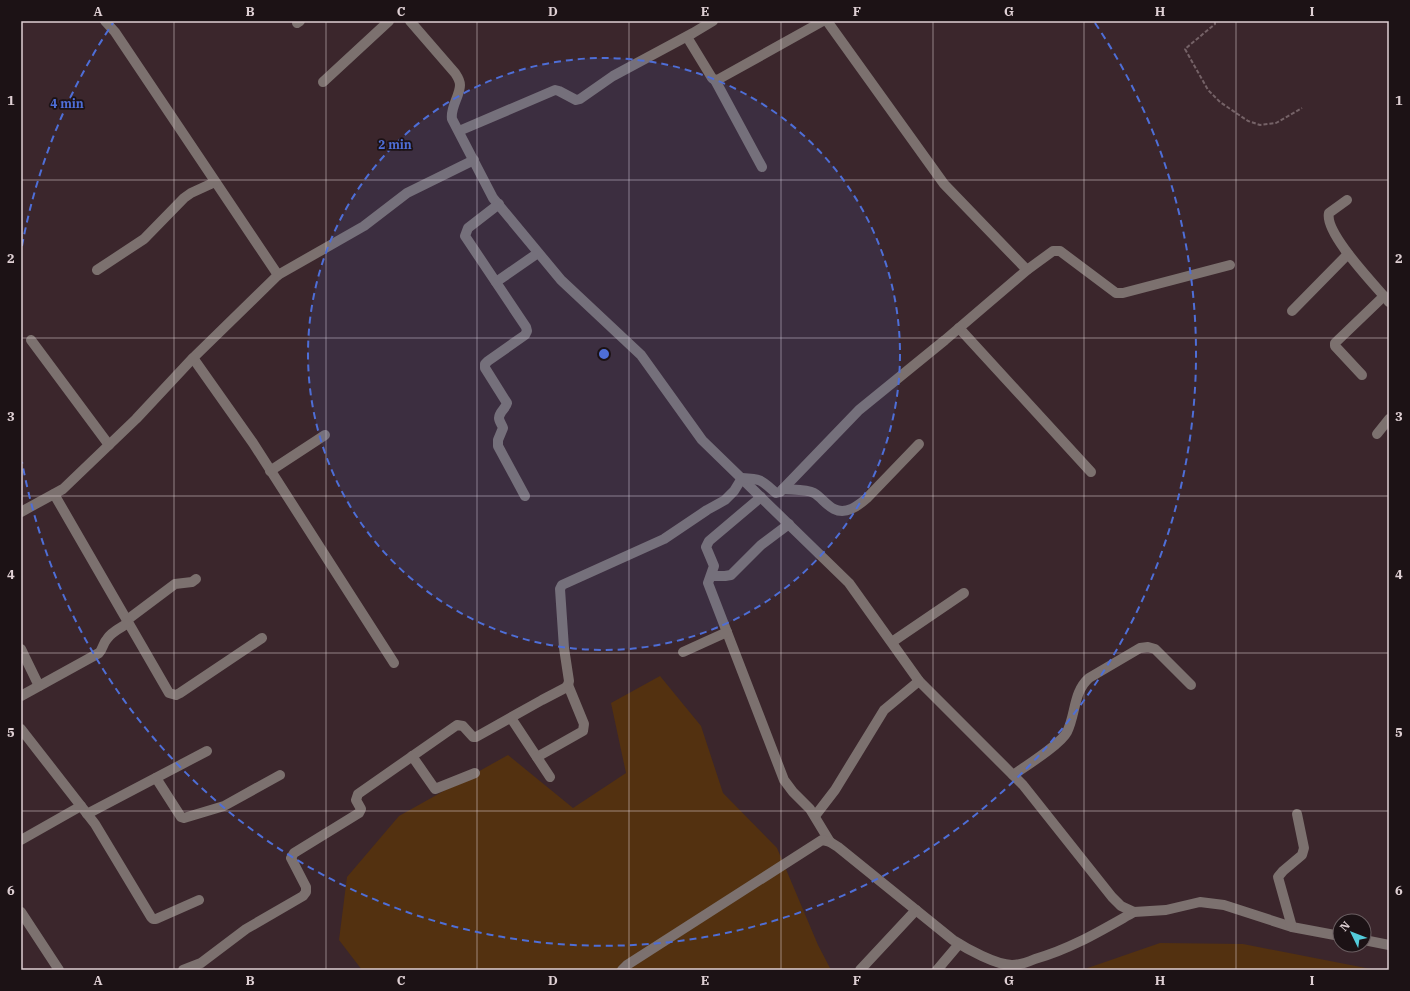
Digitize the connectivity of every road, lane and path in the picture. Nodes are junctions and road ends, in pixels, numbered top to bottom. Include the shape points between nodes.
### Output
1 (105, 21) edge
2 (389, 21) edge
3 (410, 21) edge
4 (713, 21) edge
5 (823, 21) edge
6 (827, 21) edge
7 (1215, 21) edge
8 (687, 37) junction
9 (715, 80) junction
10 (323, 82) dead end
11 (1302, 108) dead end
12 (459, 131) junction
13 (474, 160) junction
14 (762, 167) dead end
15 (215, 182) junction
16 (1347, 200) dead end
17 (498, 204) junction
18 (538, 253) junction
19 (1348, 254) junction
20 (1230, 265) dead end
21 (97, 270) dead end
22 (1027, 270) junction
23 (278, 275) junction
24 (496, 282) junction
25 (1387, 299) edge
26 (1292, 311) dead end
27 (959, 328) junction
28 (30, 340) dead end
29 (193, 358) junction
30 (1362, 375) dead end
31 (1389, 419) edge
32 (1377, 434) dead end
33 (325, 435) dead end
34 (919, 444) dead end
35 (108, 445) junction
36 (270, 470) junction
37 (1091, 472) dead end
38 (742, 478) junction
39 (783, 489) junction
40 (54, 494) junction
41 (525, 496) dead end
42 (761, 497) junction
43 (21, 512) edge
44 (789, 524) junction
45 (711, 576) junction
46 (196, 579) dead end
47 (964, 592) dead end
48 (127, 621) junction
49 (727, 632) junction
50 (262, 638) dead end
51 (892, 642) junction
52 (21, 649) edge
53 (683, 652) dead end
54 (394, 663) dead end
55 (919, 681) junction
56 (1191, 685) dead end
57 (39, 686) junction
58 (568, 686) junction
59 (21, 696) edge
60 (511, 718) junction
61 (21, 729) edge
62 (207, 751) dead end
63 (412, 756) junction
64 (537, 757) junction
65 (475, 773) dead end
66 (280, 774) dead end
67 (1013, 775) junction
68 (550, 777) dead end
69 (156, 778) junction
70 (84, 810) junction
71 (1297, 814) dead end
72 (815, 816) junction
73 (21, 840) edge
74 (830, 842) junction
75 (199, 900) dead end
76 (916, 910) junction
77 (21, 912) edge
78 (1134, 912) junction
79 (1292, 927) junction
80 (1332, 934) edge
81 (1372, 941) edge
82 (959, 944) junction
83 (1389, 944) edge
84 (1003, 967) edge
85 (60, 970) edge
86 (183, 970) edge
87 (622, 970) edge
88 (860, 970) edge
89 (937, 970) edge

1 - 15 street via 115,32
2 - 10 street
3 - 12 street via 459,80 460,85 451,114
4 - 8 street
5 - 9 street
6 - 22 street via 944,184
7 - 11 path via 1185,49 1208,90 1220,102 1248,121 1260,125 1276,123
8 - 9 street
8 - 12 street via 613,76 580,99 552,91
9 - 14 street
12 - 13 street
13 - 17 street
13 - 23 street via 407,193 364,226
15 - 21 street via 184,198 144,239
15 - 23 street
16 - 19 street via 1331,210 1328,216 1334,232
17 - 18 street
17 - 24 street via 468,228 465,236
18 - 24 street
18 - 38 street via 561,280 641,355 702,440
19 - 25 street
19 - 26 street
20 - 22 street via 1116,293 1060,251 1053,251
22 - 27 street
23 - 29 street
24 - 41 street via 527,332 485,364 507,403 499,419 503,428 498,446
25 - 30 street via 1334,343
27 - 37 street
27 - 39 street via 859,410
28 - 35 street
29 - 35 street
29 - 36 street
31 - 32 street
33 - 36 street
34 - 39 street via 867,498 851,510 834,509 811,492
35 - 40 street via 63,489
36 - 54 street
38 - 39 street via 758,479 776,492
38 - 42 street
38 - 58 street via 725,500 664,539 562,585 560,589
40 - 43 street
40 - 48 street
42 - 44 street
42 - 45 street via 707,544 714,563
44 - 45 street via 761,545 730,575
44 - 51 street via 849,583
45 - 49 street via 708,583
46 - 48 street via 175,584
47 - 51 street
48 - 50 street via 167,690 176,695
48 - 57 street via 106,639 99,653
49 - 53 street
49 - 72 street via 784,780
51 - 55 street
52 - 57 street
55 - 67 street
55 - 72 street via 884,710 835,790
56 - 67 street via 1155,649 1140,648 1084,683 1062,740
57 - 59 street
58 - 60 street
58 - 64 street via 584,728
60 - 63 street via 476,737 463,726 457,725
60 - 64 street
61 - 70 street
62 - 69 street
63 - 65 street via 435,790
63 - 86 street via 358,794 356,800 361,809 359,813 294,853 291,858 306,887 303,896 246,929 201,963
64 - 68 street
66 - 69 street via 224,806 184,818
67 - 78 street via 1112,897 1121,906
69 - 70 street
70 - 73 street
70 - 75 street via 153,919
71 - 79 street via 1303,852 1278,877
72 - 74 street
74 - 76 street
74 - 87 street via 822,840
76 - 82 street
76 - 88 street
77 - 85 street
78 - 79 street via 1166,910 1200,902 1224,905
78 - 84 street via 1083,941 1048,956
79 - 80 street
81 - 83 street
82 - 84 street
82 - 89 street

